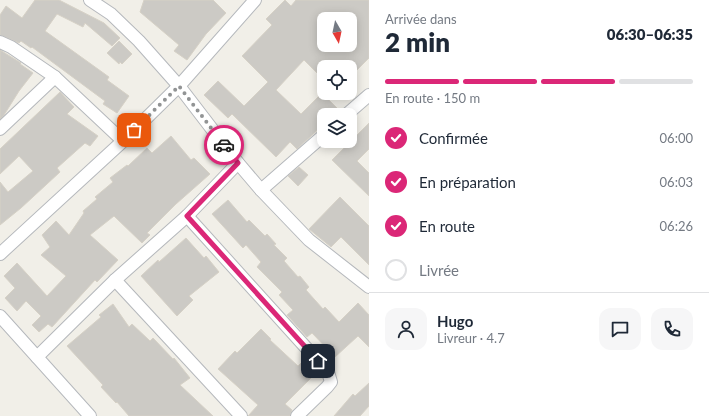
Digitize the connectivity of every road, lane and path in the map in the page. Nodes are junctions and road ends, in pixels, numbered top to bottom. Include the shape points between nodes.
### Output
1 (90, 0) edge
2 (253, 1) edge
3 (0, 42) edge
4 (55, 77) junction
5 (179, 86) junction
6 (369, 95) edge
7 (354, 108) edge
8 (0, 128) edge
9 (123, 141) junction
10 (317, 141) edge
11 (238, 163) junction
12 (261, 190) junction
13 (187, 216) junction
14 (0, 254) edge
15 (115, 280) junction
16 (369, 287) edge
17 (0, 316) edge
18 (37, 357) junction
19 (90, 416) edge
20 (241, 416) edge
21 (297, 416) edge

1 - 5 street via 111,14 139,41
2 - 5 street
3 - 4 street
4 - 8 street
4 - 9 street
5 - 9 street
5 - 11 street
6 - 7 street
9 - 14 street
10 - 12 street
11 - 12 street
11 - 13 street
12 - 16 street via 309,240
13 - 15 street
13 - 21 street via 328,372 328,387
15 - 18 street
15 - 20 street
17 - 18 street
18 - 19 street

